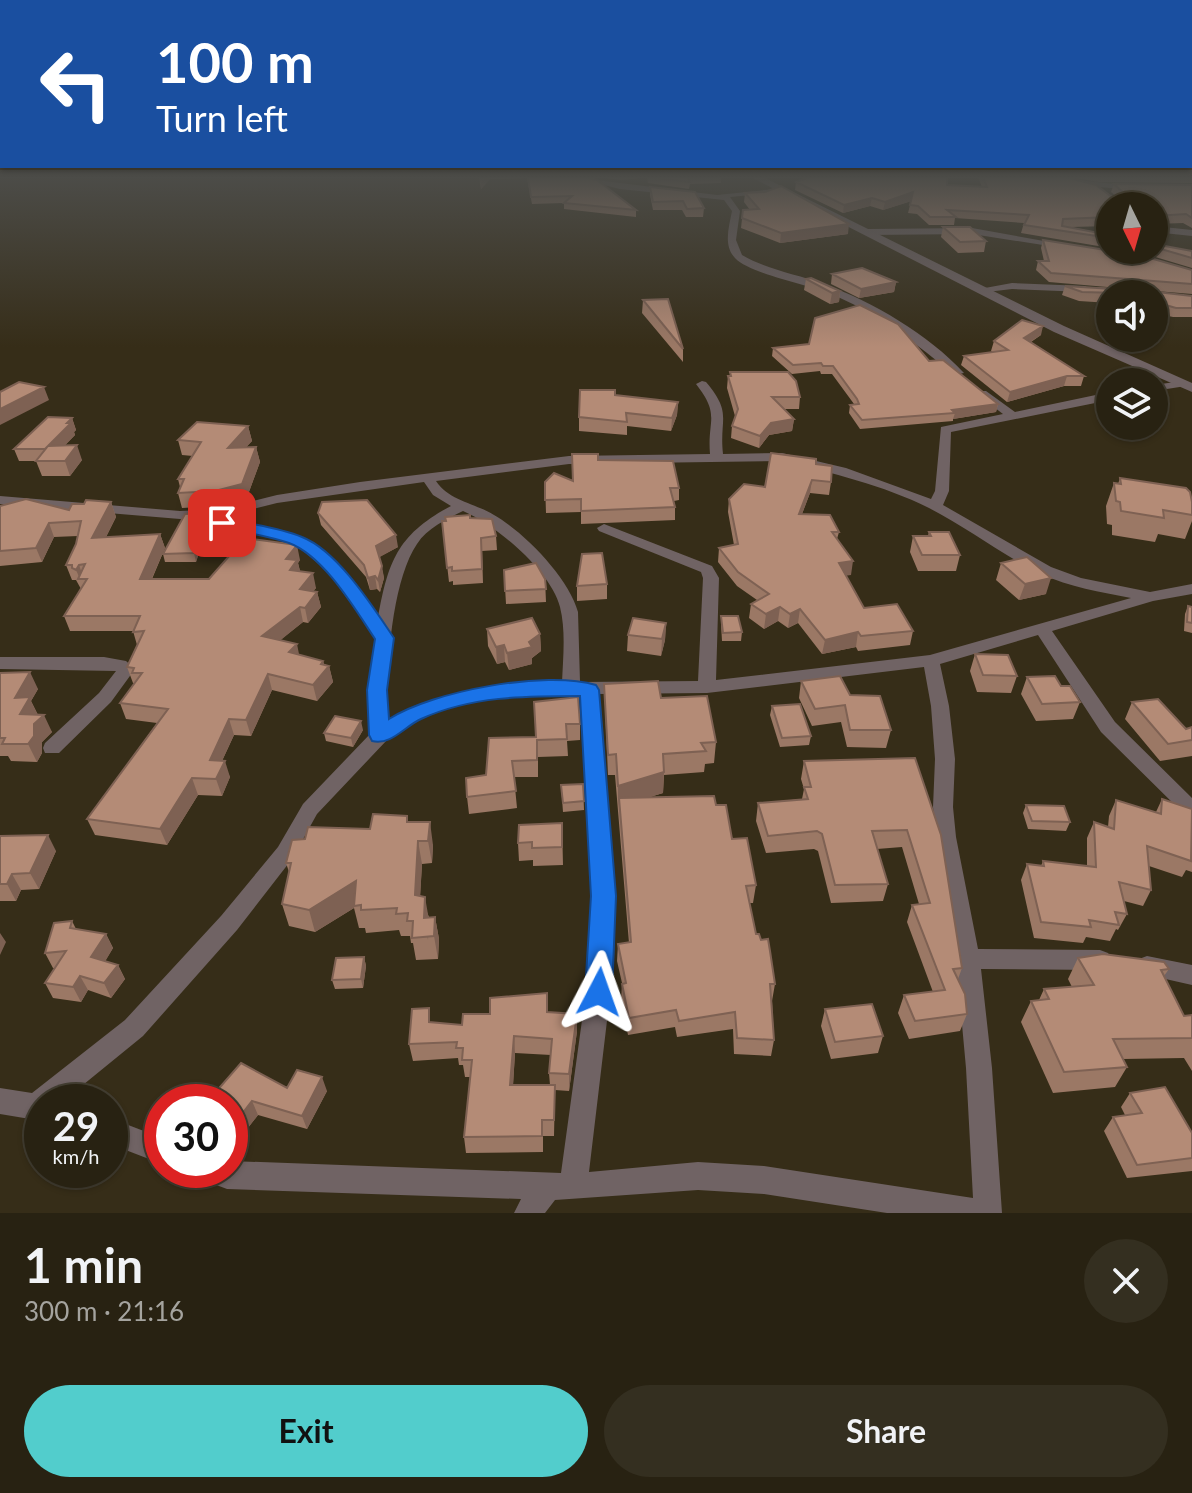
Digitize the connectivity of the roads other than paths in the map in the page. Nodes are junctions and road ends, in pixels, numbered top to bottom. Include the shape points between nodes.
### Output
1 (732, 234) edge
2 (871, 234) edge
3 (989, 234) edge
4 (1071, 246) edge
5 (979, 290) junction
6 (1096, 290) edge
7 (702, 384) dead end
8 (1187, 386) edge
9 (1096, 399) edge
10 (1013, 416) junction
11 (717, 457) junction
12 (428, 477) junction
13 (0, 500) edge
14 (462, 506) junction
15 (935, 506) junction
16 (207, 514) junction
17 (604, 528) dead end
18 (1192, 589) edge
19 (1151, 597) junction
20 (1043, 630) junction
21 (385, 638) junction
22 (931, 661) junction
23 (0, 663) edge
24 (707, 687) junction
25 (580, 689) junction
26 (380, 735) junction
27 (52, 748) dead end
28 (1192, 810) edge
29 (968, 959) junction
30 (1192, 975) edge
31 (68, 1084) edge
32 (0, 1101) edge
33 (24, 1105) edge
34 (248, 1176) edge
35 (561, 1187) junction
36 (528, 1213) edge
37 (977, 1213) edge
38 (988, 1213) edge

1 - 10 street via 739,257 825,288 885,318
2 - 5 street
3 - 4 street
5 - 6 street
5 - 8 street
7 - 11 street via 718,404
9 - 10 street
10 - 15 street via 945,430 942,491
11 - 12 street via 569,460
11 - 15 street via 815,463
12 - 14 street via 435,491
12 - 16 street
13 - 16 street
14 - 21 street via 409,545 389,603
14 - 25 street via 506,529 566,599
15 - 19 street via 1046,570
16 - 21 street via 227,526 307,546 341,577
17 - 24 street via 707,569
18 - 19 street
19 - 20 street
20 - 22 street
20 - 28 street via 1108,727
21 - 26 street via 377,690
22 - 24 street
22 - 29 street via 942,732 946,837
23 - 27 street via 104,663 126,669 113,689
24 - 25 street
25 - 26 street via 514,689 438,704
25 - 35 street via 604,896 602,962
26 - 31 street via 310,809 285,853 134,1028
29 - 30 street via 1092,959
29 - 38 street
32 - 33 street
34 - 35 street
35 - 36 street
35 - 37 street via 711,1176

